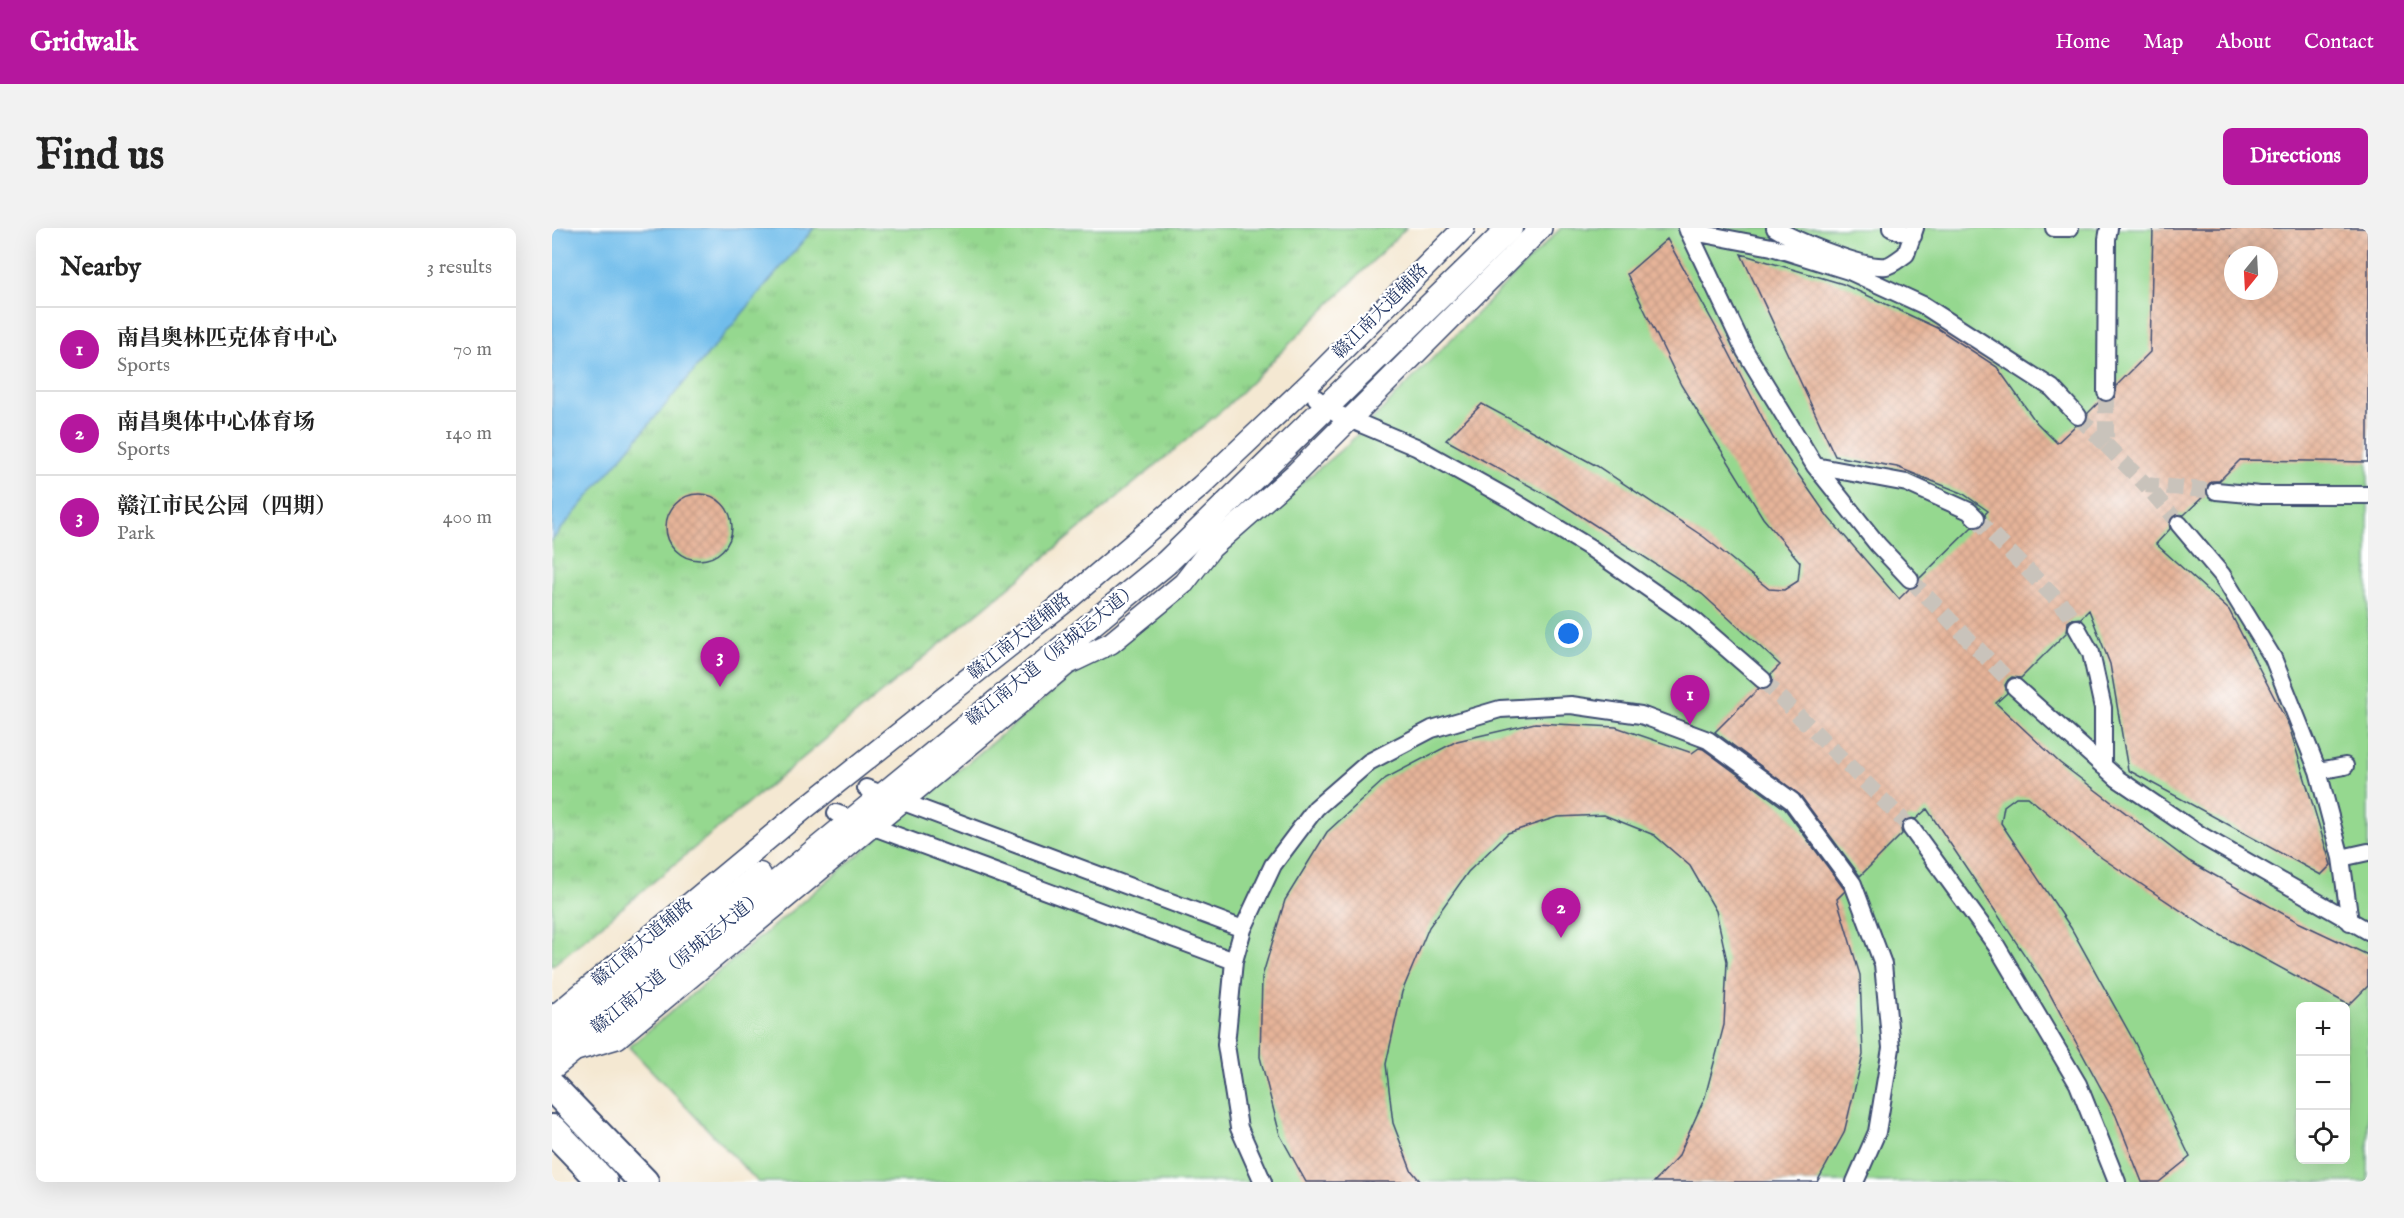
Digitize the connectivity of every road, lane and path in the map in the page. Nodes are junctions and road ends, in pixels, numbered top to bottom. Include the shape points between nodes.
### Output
1 (1464, 228) edge
2 (1490, 228) edge
3 (1510, 228) edge
4 (1541, 228) edge
5 (1891, 228) edge
6 (2054, 228) edge
7 (2070, 228) edge
8 (1687, 229) edge
9 (1782, 232) edge
10 (1914, 232) edge
11 (2104, 232) edge
12 (1772, 247) junction
13 (1853, 266) junction
14 (2106, 392) tunnel mouth
15 (1321, 402) junction
16 (2078, 416) tunnel mouth
17 (1350, 419) junction
18 (1815, 466) junction
19 (2216, 491) tunnel mouth
20 (2368, 495) edge
21 (1976, 518) tunnel mouth
22 (2179, 524) tunnel mouth
23 (1910, 579) tunnel mouth
24 (2077, 628) tunnel mouth
25 (1762, 680) tunnel mouth
26 (2015, 687) tunnel mouth
27 (2103, 766) junction
28 (2345, 766) dead end
29 (2318, 771) junction
30 (883, 795) junction
31 (853, 819) junction
32 (1911, 828) tunnel mouth
33 (2368, 852) edge
34 (2341, 858) junction
35 (2350, 922) junction
36 (1243, 929) junction
37 (2368, 931) edge
38 (1234, 961) junction
39 (557, 1043) edge
40 (552, 1087) edge
41 (552, 1129) edge
42 (603, 1182) edge
43 (644, 1182) edge
44 (1263, 1182) edge
45 (1854, 1182) edge
46 (2117, 1182) edge

1 - 39 street, 赣江南大道辅路 via 1311,382 1200,486 1066,601 804,809
2 - 15 main road, 赣江南大道（原城运大道）
3 - 15 main road, 赣江南大道（原城运大道）
4 - 17 street
5 - 10 street
6 - 7 street
8 - 12 street
8 - 18 street via 1745,351
9 - 12 street
9 - 13 street
10 - 13 street via 1906,254 1888,266
11 - 14 street
12 - 13 street
13 - 16 street via 1923,305 2052,388
15 - 17 street
15 - 30 main road, 赣江南大道（原城运大道）
17 - 25 street via 1416,447 1589,548 1695,621
17 - 30 street via 1211,548 1184,583 1112,643 1067,664
18 - 21 street via 1907,483 1969,511
18 - 23 street
19 - 20 street
22 - 29 street via 2222,575 2273,658
24 - 27 street via 2091,653 2103,708
26 - 27 street
27 - 35 street via 2202,836
28 - 29 street
29 - 34 street
30 - 31 main road, 赣江南大道（原城运大道）
30 - 31 street
30 - 36 street
31 - 38 street
31 - 39 main road, 赣江南大道（原城运大道）
31 - 39 street via 617,1038
32 - 46 street via 1996,945 2078,1084
33 - 34 street
34 - 35 street
35 - 37 street
36 - 38 street
36 - 45 street via 1273,865 1316,808 1370,762 1432,729 1500,709 1571,705 1641,715 1708,740 1792,801 1853,884 1883,964 1891,1048 1877,1132
38 - 44 street via 1226,1045 1239,1128
40 - 43 highway
41 - 42 highway

